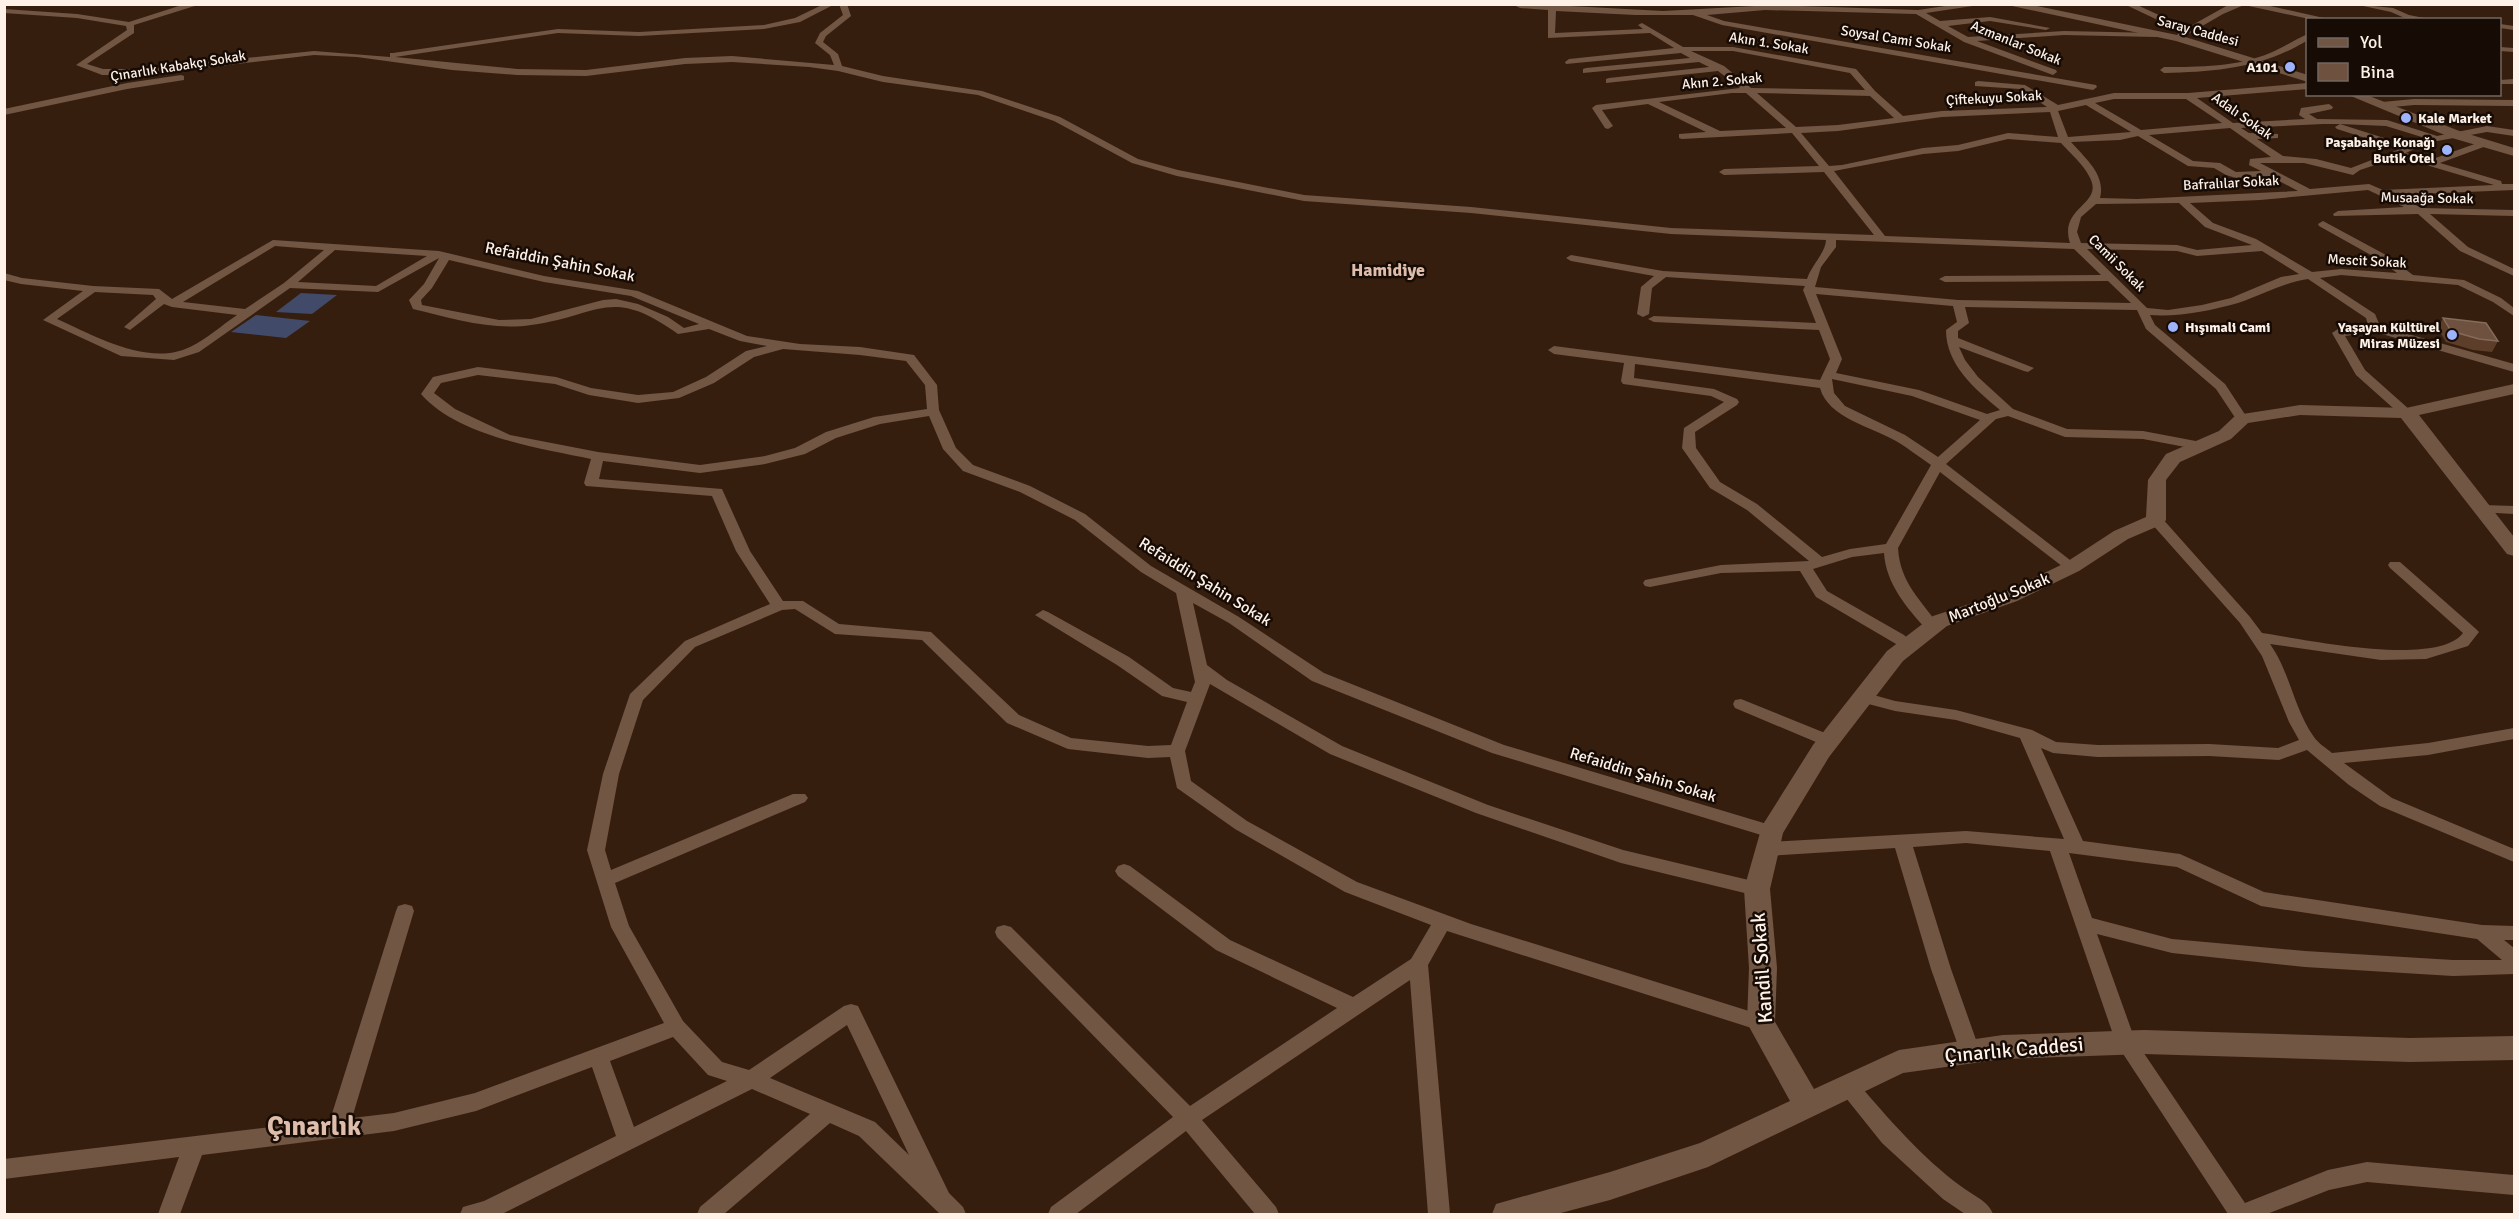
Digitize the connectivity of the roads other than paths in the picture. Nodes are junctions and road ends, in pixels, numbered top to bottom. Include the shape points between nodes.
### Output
1 (197, 4) edge
2 (831, 4) edge
3 (843, 4) edge
4 (1614, 4) edge
5 (1785, 4) edge
6 (1982, 4) edge
7 (2008, 4) edge
8 (2128, 4) edge
9 (2240, 4) edge
10 (2247, 4) edge
11 (2358, 4) edge
12 (1520, 6) edge
13 (1551, 6) edge
14 (1765, 8) junction
15 (1711, 9) edge
16 (4, 11) edge
17 (1628, 11) junction
18 (1918, 12) junction
19 (1695, 13) junction
20 (2319, 18) edge
21 (2415, 18) edge
22 (130, 24) junction
23 (1939, 24) junction
24 (1650, 31) junction
25 (2064, 33) junction
26 (2105, 33) junction
27 (2181, 34) junction
28 (2156, 35) junction
29 (2094, 36) dead end
30 (2306, 37) edge
31 (1967, 40) junction
32 (1681, 49) junction
33 (357, 55) junction
34 (379, 57) junction
35 (1701, 59) junction
36 (1860, 59) junction
37 (1569, 62) dead end
38 (2256, 62) junction
39 (838, 68) junction
40 (1721, 68) junction
41 (2164, 70) dead end
42 (1586, 71) dead end
43 (2306, 79) edge
44 (1609, 81) dead end
45 (1977, 84) dead end
46 (2306, 86) edge
47 (2093, 87) junction
48 (1747, 90) junction
49 (1872, 93) junction
50 (2114, 96) junction
51 (2176, 96) junction
52 (2188, 96) junction
53 (2357, 96) edge
54 (2447, 96) edge
55 (1649, 101) junction
56 (2088, 102) junction
57 (2456, 102) junction
58 (2514, 103) edge
59 (2382, 105) junction
60 (2329, 106) dead end
61 (2054, 109) junction
62 (15, 110) junction
63 (4, 112) edge
64 (4, 117) edge
65 (1902, 120) junction
66 (2319, 121) junction
67 (2232, 125) junction
68 (1608, 126) dead end
69 (2216, 126) junction
70 (1795, 130) junction
71 (2141, 133) junction
72 (1718, 134) junction
73 (2511, 134) edge
74 (2457, 135) junction
75 (1682, 136) dead end
76 (2247, 136) junction
77 (2275, 136) dead end
78 (2437, 139) junction
79 (2064, 140) junction
80 (2486, 143) junction
81 (2403, 151) junction
82 (2514, 152) edge
83 (2282, 159) junction
84 (2431, 163) junction
85 (1827, 169) junction
86 (1724, 172) dead end
87 (2272, 172) junction
88 (2513, 188) edge
89 (2307, 192) junction
90 (2382, 192) junction
91 (2181, 200) junction
92 (2094, 201) junction
93 (2421, 211) junction
94 (2514, 213) edge
95 (2338, 214) dead end
96 (2324, 224) dead end
97 (1831, 237) junction
98 (1881, 238) junction
99 (2077, 246) junction
100 (333, 247) junction
101 (2265, 248) junction
102 (443, 255) junction
103 (1571, 258) dead end
104 (2514, 273) edge
105 (1663, 274) junction
106 (2310, 274) junction
107 (4, 276) edge
108 (2111, 278) junction
109 (2410, 278) junction
110 (1944, 279) dead end
111 (288, 285) junction
112 (1810, 286) junction
113 (93, 289) junction
114 (167, 302) junction
115 (1958, 303) junction
116 (2142, 309) junction
117 (249, 313) junction
118 (2514, 313) edge
119 (710, 325) junction
120 (130, 327) dead end
121 (1825, 327) junction
122 (2375, 328) junction
123 (1952, 340) junction
124 (784, 346) junction
125 (1554, 350) dead end
126 (1630, 360) junction
127 (2028, 368) dead end
128 (2514, 368) edge
129 (1827, 380) junction
130 (2514, 389) edge
131 (934, 412) junction
132 (2009, 412) junction
133 (2406, 414) junction
134 (1989, 419) junction
135 (2242, 419) junction
136 (2201, 446) junction
137 (598, 456) junction
138 (1938, 464) junction
139 (2483, 509) junction
140 (2514, 510) edge
141 (2156, 520) junction
142 (1890, 548) junction
143 (2514, 550) edge
144 (1812, 565) junction
145 (2395, 565) dead end
146 (2072, 567) junction
147 (1650, 583) dead end
148 (1183, 590) junction
149 (779, 606) junction
150 (1043, 615) dead end
151 (1932, 627) junction
152 (2256, 637) junction
153 (1908, 646) junction
154 (1200, 667) junction
155 (1863, 698) junction
156 (1196, 699) junction
157 (1741, 705) dead end
158 (2514, 733) edge
159 (2026, 734) junction
160 (1829, 741) junction
161 (2309, 743) junction
162 (1177, 751) junction
163 (2328, 759) junction
164 (799, 798) dead end
165 (1902, 840) junction
166 (1769, 841) junction
167 (2066, 846) junction
168 (2514, 856) edge
169 (1124, 871) dead end
170 (605, 880) junction
171 (1756, 889) junction
172 (405, 911) dead end
173 (1443, 922) junction
174 (2084, 923) junction
175 (1004, 932) dead end
176 (2482, 932) junction
177 (2514, 933) edge
178 (2514, 959) edge
179 (1418, 964) junction
180 (2514, 967) edge
181 (1355, 1007) junction
182 (1761, 1023) junction
183 (676, 1027) junction
184 (2126, 1043) junction
185 (2514, 1048) edge
186 (1970, 1051) junction
187 (598, 1056) junction
188 (751, 1079) junction
189 (1849, 1087) junction
190 (1809, 1106) junction
191 (827, 1112) junction
192 (1188, 1118) junction
193 (338, 1129) junction
194 (628, 1141) junction
195 (194, 1146) junction
196 (4, 1169) edge
197 (2514, 1185) edge
198 (949, 1208) edge
199 (169, 1215) edge
200 (471, 1215) edge
201 (708, 1215) edge
202 (1059, 1215) edge
203 (1268, 1215) edge
204 (1439, 1215) edge
205 (1507, 1215) edge
206 (1982, 1215) edge
207 (2241, 1215) edge

1 - 22 street
2 - 34 street via 797,20 764,27 639,33 558,31
3 - 39 street via 847,16 819,43 837,55
4 - 17 street
5 - 14 street
6 - 18 street
7 - 28 street, Saray Caddesi
8 - 27 street
9 - 27 street via 2220,10
10 - 20 street
11 - 21 street
12 - 13 street
13 - 17 street
13 - 24 street via 1551,36
14 - 15 street
14 - 18 street, Azmanlar Sokak
15 - 19 street
16 - 22 street
17 - 19 street
17 - 24 street
18 - 23 street, Azmanlar Sokak
19 - 36 street, Soysal Cami Sokak
22 - 33 street via 131,31 80,65 102,72 142,72 314,53
23 - 25 street via 1990,20
23 - 31 street, Azmanlar Sokak
24 - 32 street
25 - 26 street
25 - 31 street
26 - 28 street
26 - 29 street
27 - 28 street, Saray Caddesi
27 - 38 street, Saray Caddesi
30 - 38 street
31 - 47 street, Azmanlar Sokak
32 - 35 street
32 - 36 street, Akın 1. Sokak
32 - 37 street, Akın 1. Sokak
33 - 34 street
33 - 62 street, Çınarlık Kabakçı Sokak via 127,86
34 - 39 street via 517,72 586,73 685,60 732,59
35 - 40 street
35 - 42 street
36 - 47 street, Soysal Cami Sokak
36 - 49 street
38 - 41 street via 2215,69
38 - 43 street, Saray Caddesi
39 - 97 street via 979,93 1057,119 1135,161 1304,198 1417,205 1671,231
40 - 44 street
40 - 48 street
45 - 61 street via 2022,87
46 - 52 street, Çiftekuyu Sokak
47 - 50 street, Azmanlar Sokak
48 - 49 street, Akın 2. Sokak
48 - 55 street, Akın 2. Sokak
48 - 70 street
49 - 65 street
50 - 51 street, Çiftekuyu Sokak
50 - 56 street, Çiftekuyu Sokak
51 - 52 street, Çiftekuyu Sokak
51 - 69 street
52 - 67 street, Adalı Sokak
53 - 59 street
54 - 57 street
55 - 68 street, Akın 2. Sokak via 1596,108
55 - 72 street
56 - 61 street, Çiftekuyu Sokak
56 - 71 street
57 - 58 street
57 - 59 street
59 - 74 street
60 - 66 street via 2304,110 2304,115
61 - 65 street, Çiftekuyu Sokak via 1942,114
61 - 79 street
62 - 63 street, Çınarlık Kabakçı Sokak
62 - 64 street
65 - 70 street, Çiftekuyu Sokak
66 - 67 street
66 - 78 street via 2387,123
66 - 81 street
67 - 69 street
67 - 76 street, Adalı Sokak
69 - 71 street
70 - 72 street, Çiftekuyu Sokak
70 - 85 street
71 - 79 street
71 - 87 street via 2191,165 2217,165 2234,176
72 - 75 street, Çiftekuyu Sokak
73 - 74 street via 2487,129
74 - 78 street
74 - 80 street
76 - 77 street
76 - 83 street, Adalı Sokak
78 - 81 street
79 - 85 street via 2008,136
79 - 92 street via 2094,175 2098,187
80 - 82 street
80 - 84 street
81 - 83 street via 2353,172 2315,160
81 - 84 street
83 - 87 street via 2253,161
84 - 88 street
85 - 86 street
85 - 98 street
87 - 89 street
88 - 90 street
89 - 90 street, Bafralılar Sokak via 2369,187
89 - 91 street, Bafralılar Sokak
90 - 93 street
91 - 92 street, Bafralılar Sokak
91 - 101 street via 2209,225
92 - 99 street, Camii Sokak via 2076,216 2072,232
93 - 94 street, Musaağa Sokak
93 - 95 street, Musaağa Sokak
93 - 104 street via 2464,249
96 - 109 street
97 - 98 street
97 - 112 street via 1831,247 1816,267
98 - 99 street
99 - 101 street via 2177,248 2197,253
99 - 108 street, Camii Sokak
100 - 102 street, Refaiddin Şahin Sokak
100 - 111 street
100 - 114 street, Refaiddin Şahin Sokak via 273,243
101 - 106 street
102 - 111 street via 378,289
102 - 119 street, Refaiddin Şahin Sokak via 544,279 634,293
102 - 119 street via 428,286 415,300 417,307 499,323 531,322 616,302 664,319 682,332
103 - 105 street, Mescit Sokak
105 - 112 street, Mescit Sokak
105 - 121 street via 1647,287 1648,316
106 - 109 street, Mescit Sokak via 2341,272
106 - 116 street, Mescit Sokak via 2202,308 2168,313
106 - 122 street via 2371,316
107 - 113 street
108 - 110 street
108 - 116 street, Camii Sokak
109 - 118 street, Mescit Sokak via 2460,282
111 - 117 street
112 - 115 street, Mescit Sokak
112 - 121 street
113 - 114 street via 159,292 158,296
113 - 117 street via 49,320 125,353 174,356 195,349
114 - 117 street
114 - 120 street, Refaiddin Şahin Sokak
115 - 116 street, Mescit Sokak
115 - 123 street via 1963,323 1952,330
116 - 135 street, Camii Sokak via 2150,327 2221,387
119 - 124 street, Refaiddin Şahin Sokak via 744,339
121 - 129 street via 1836,359
122 - 128 street
122 - 133 street via 2338,333 2360,372
123 - 127 street
123 - 132 street via 1953,352 1979,385
124 - 131 street, Refaiddin Şahin Sokak via 910,358 931,385
124 - 137 street via 750,354 710,380 675,395 638,399 556,381 478,371 437,380 427,394 451,412 506,438
125 - 126 street
126 - 129 street
126 - 144 street via 1627,381 1714,393 1733,402 1689,431 1689,448 1715,485 1752,507
129 - 134 street via 1915,393
129 - 138 street via 1828,394 1841,409 1900,438
130 - 133 street
131 - 137 street via 878,420 831,435 800,451 765,460 700,469
131 - 148 street, Refaiddin Şahin Sokak via 950,449 968,468 1025,489 1080,517 1146,569
132 - 134 street
132 - 136 street via 2065,433 2143,435
133 - 135 street via 2300,410
133 - 139 street
134 - 138 street
135 - 136 street via 2225,435
136 - 141 street via 2173,458 2157,480
137 - 149 street via 591,483 717,492 743,552
138 - 142 street
138 - 146 street
139 - 140 street
139 - 143 street
141 - 146 street, Martoğlu Sokak via 2121,535
141 - 152 street
142 - 144 street
142 - 151 street via 1890,563 1909,601
144 - 147 street via 1721,569
144 - 153 street via 1821,594
145 - 152 street via 2471,632 2463,643 2426,654 2381,655
146 - 151 street, Martoğlu Sokak via 2010,597
148 - 154 street
148 - 166 street, Refaiddin Şahin Sokak via 1318,677 1498,749
149 - 162 street via 798,604 835,629 926,635 1013,720 1068,743 1148,752
149 - 170 street via 690,644 636,698 611,774 596,850
150 - 156 street via 1167,692
151 - 153 street, Martoğlu Sokak
152 - 161 street via 2270,655
153 - 155 street, Martoğlu Sokak via 1895,656
154 - 156 street via 1203,682
154 - 171 street via 1221,684 1336,750 1482,809 1620,856
155 - 159 street via 1956,715
155 - 160 street, Martoğlu Sokak
156 - 162 street
157 - 160 street
158 - 163 street via 2428,749
159 - 161 street via 2052,747 2098,751 2278,754
159 - 167 street via 2060,806
160 - 166 street, Martoğlu Sokak
161 - 163 street
162 - 173 street via 1183,784 1241,825 1351,887
163 - 168 street via 2386,802
164 - 170 street
165 - 166 street
165 - 167 street via 1966,837
165 - 186 street
166 - 171 street, Martoğlu Sokak
167 - 174 street
167 - 176 street via 2180,861 2262,898
169 - 181 street via 1223,945
170 - 183 street via 620,927
171 - 182 street, Kandil Sokak via 1763,968
172 - 193 street
173 - 179 street
173 - 182 street
174 - 180 street via 2172,946 2453,968
174 - 184 street
175 - 192 street
176 - 177 street
176 - 178 street
179 - 181 street
179 - 204 street
181 - 192 street
182 - 190 street, Kandil Sokak
183 - 187 street
183 - 188 street via 715,1069
184 - 185 street, Çınarlık Caddesi via 2410,1050
184 - 186 street, Çınarlık Caddesi
184 - 207 street
186 - 189 street, Çınarlık Caddesi via 1899,1062
187 - 193 street via 476,1102 394,1122
187 - 194 street
188 - 191 street
188 - 194 street
188 - 198 street via 851,1012
189 - 190 street, Çınarlık Caddesi
189 - 206 street via 1890,1136
190 - 205 street, Çınarlık Caddesi via 1708,1154
191 - 198 street via 867,1129
191 - 201 street
192 - 202 street
192 - 203 street
193 - 195 street
194 - 200 street via 487,1211
195 - 196 street
195 - 199 street
197 - 207 street via 2367,1172 2328,1180

